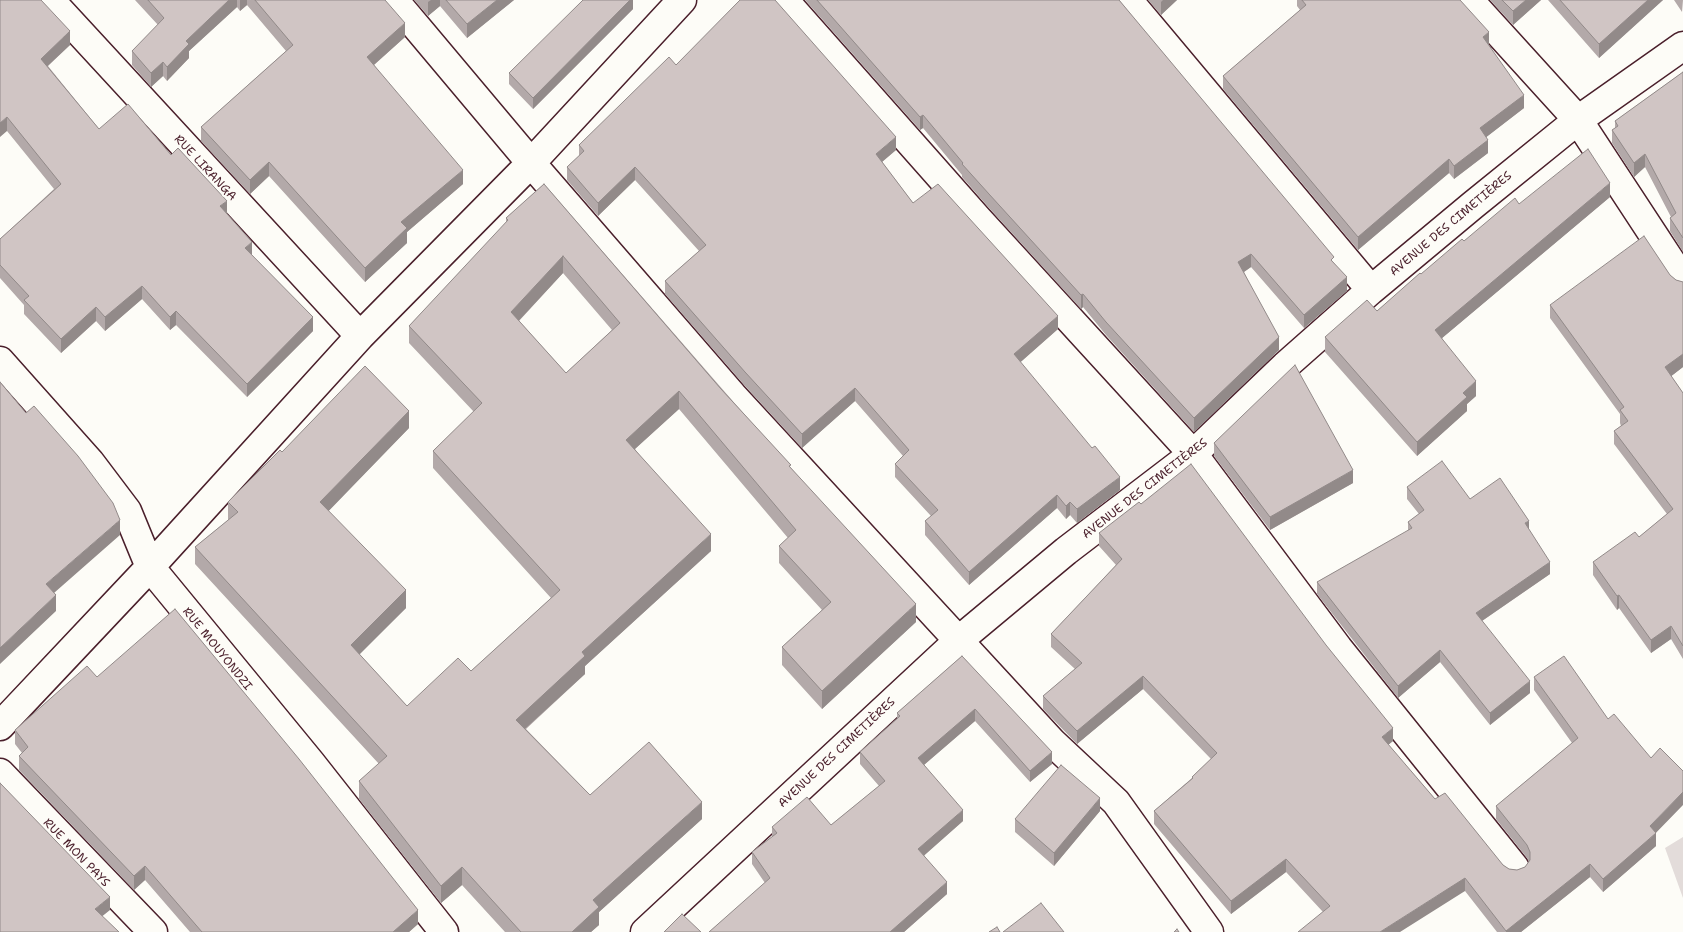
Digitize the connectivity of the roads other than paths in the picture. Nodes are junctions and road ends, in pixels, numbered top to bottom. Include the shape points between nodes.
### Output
1 (50, 0) edge
2 (394, 0) edge
3 (682, 0) edge
4 (784, 0) edge
5 (1128, 0) edge
6 (1469, 0) edge
7 (1683, 46) edge
8 (1578, 120) junction
9 (531, 163) junction
10 (1683, 280) edge
11 (1372, 290) junction
12 (360, 336) junction
13 (0, 361) edge
14 (1193, 454) junction
15 (150, 567) junction
16 (958, 641) junction
17 (0, 726) edge
18 (0, 773) edge
19 (1515, 868) edge
20 (153, 932) edge
21 (444, 932) edge
22 (645, 932) edge
23 (1209, 932) edge

1 - 12 street, RUE LIRANGA
2 - 9 street
3 - 9 street
4 - 14 street via 977,218
5 - 11 street
6 - 8 street
7 - 8 street, AVENUE DES CIMETIÈRES
8 - 10 street
8 - 11 street, AVENUE DES CIMETIÈRES
9 - 12 street
9 - 16 street via 733,396
11 - 14 street, AVENUE DES CIMETIÈRES via 1285,366
12 - 15 street
13 - 15 street, RUE MOUYONDZI via 90,462 127,511
14 - 16 street, AVENUE DES CIMETIÈRES via 1066,551
14 - 19 street via 1338,648
15 - 17 street
15 - 21 street, RUE MOUYONDZI
16 - 22 street, AVENUE DES CIMETIÈRES
16 - 23 street via 1052,742 1116,802
18 - 20 street, RUE MON PAYS

